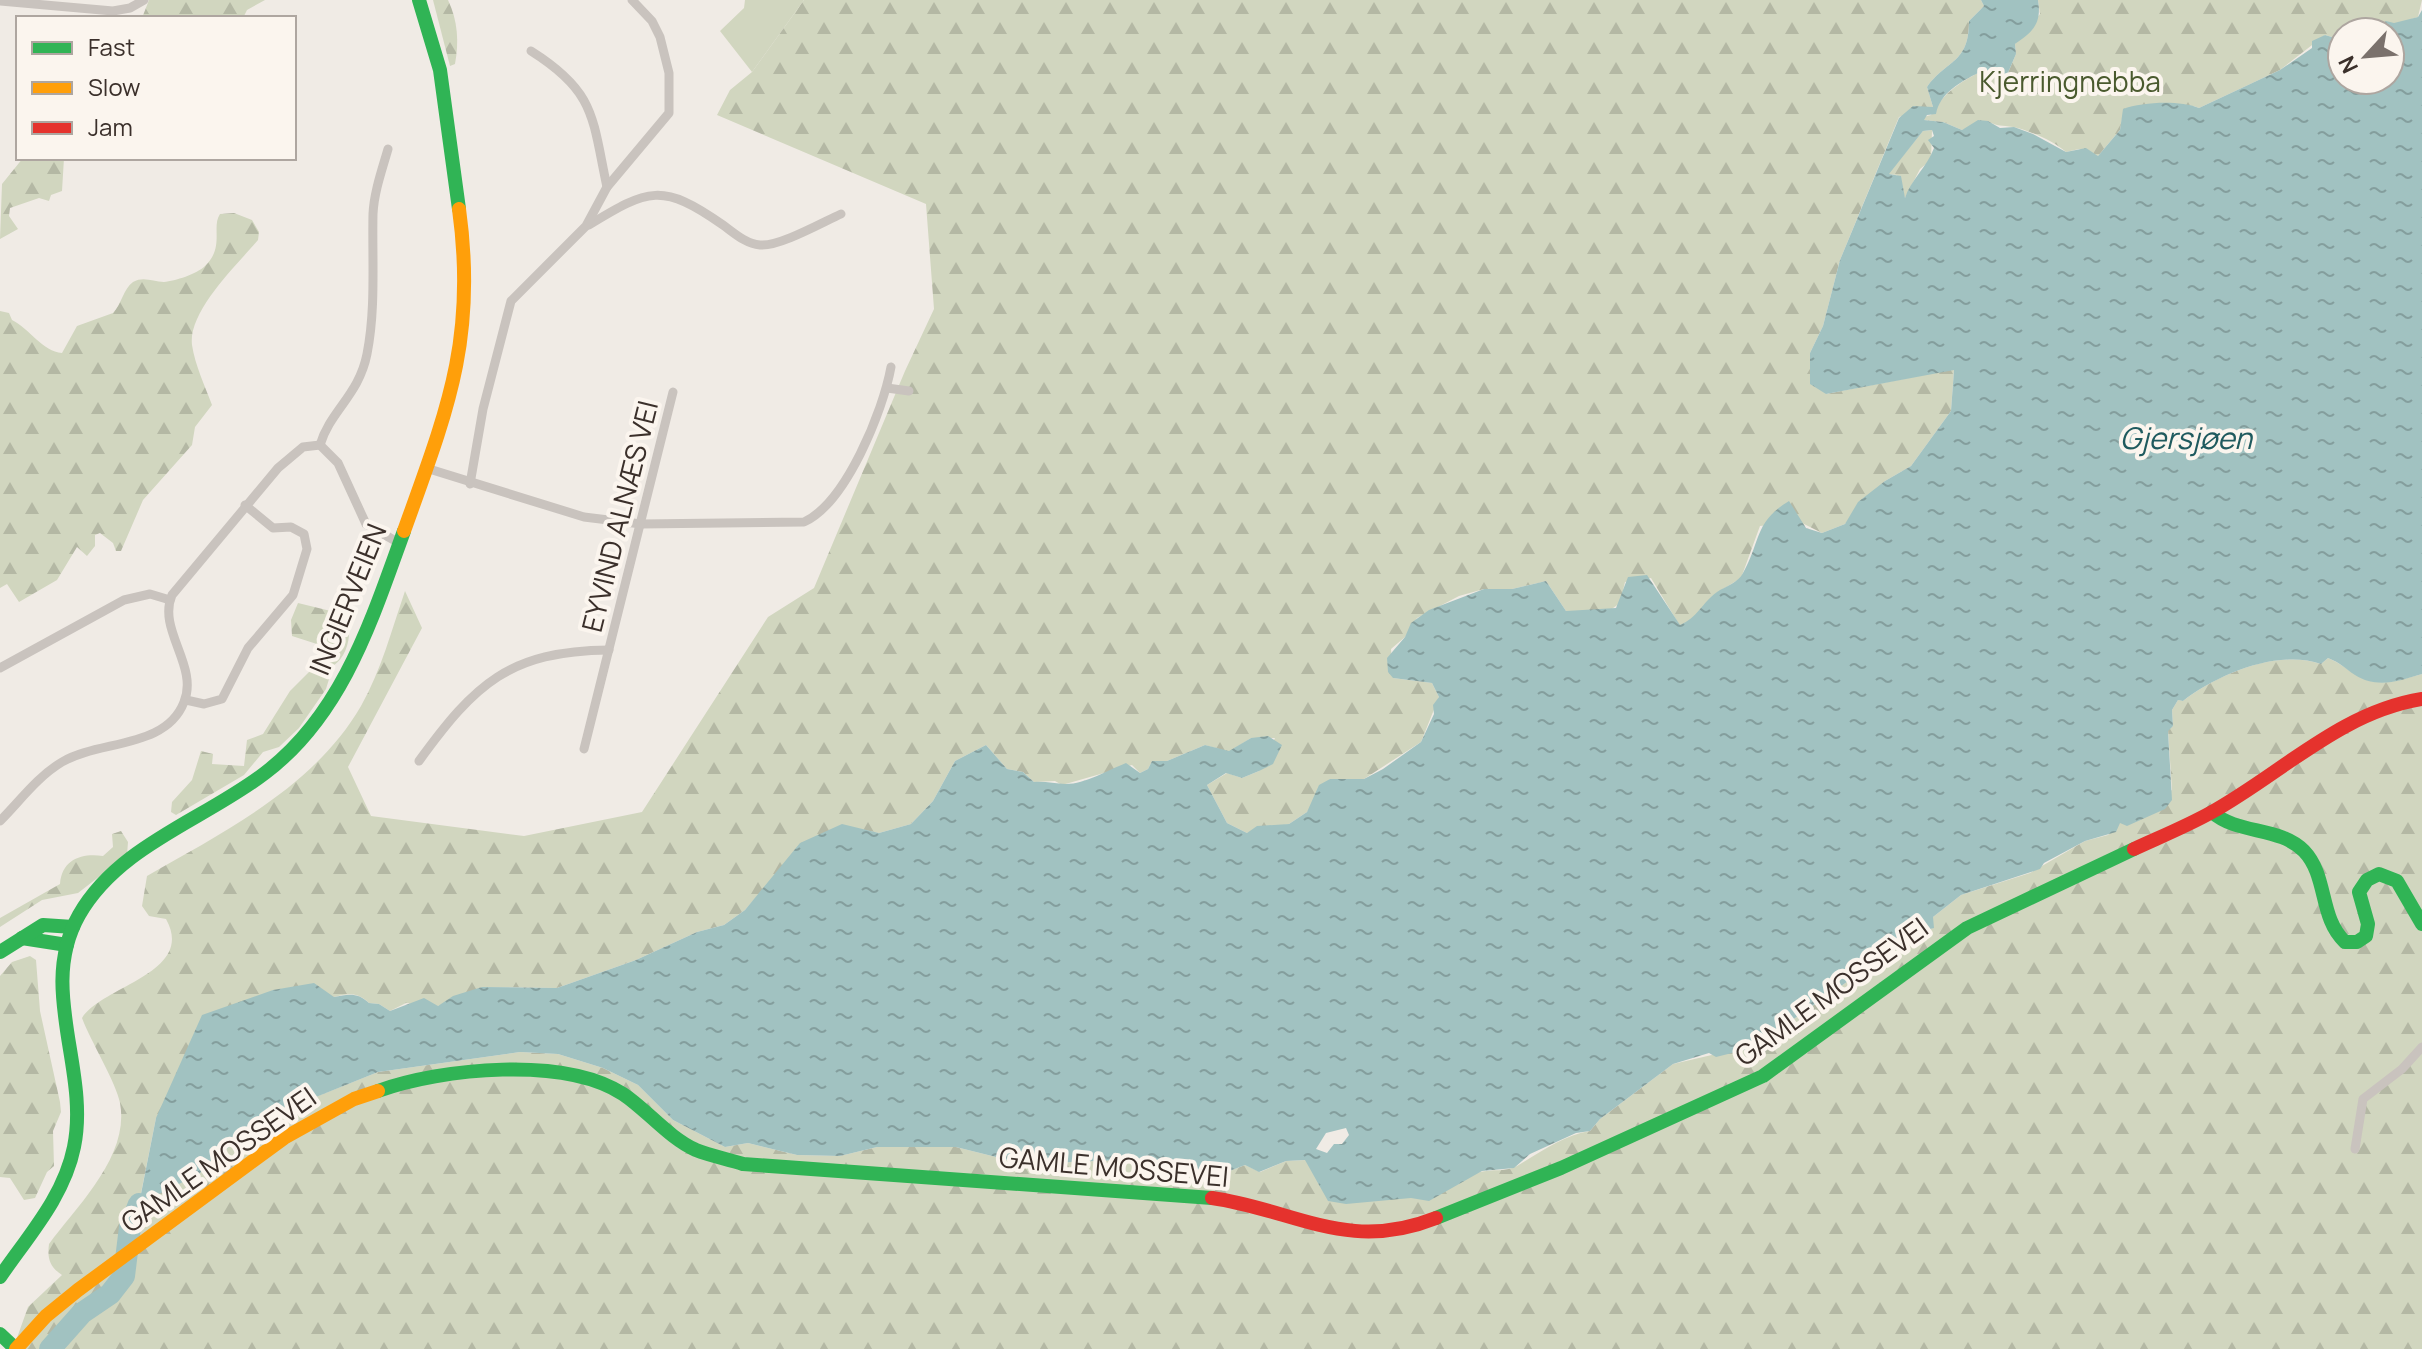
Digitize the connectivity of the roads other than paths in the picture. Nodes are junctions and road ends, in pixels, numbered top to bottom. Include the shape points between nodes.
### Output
1 (144, 0) edge
2 (419, 0) edge
3 (632, 0) edge
4 (0, 1) edge
5 (531, 51) dead end
6 (388, 149) dead end
7 (607, 187) junction
8 (841, 214) dead end
9 (586, 226) junction
10 (891, 367) dead end
11 (887, 388) junction
12 (909, 391) dead end
13 (673, 392) dead end
14 (320, 445) junction
15 (426, 468) junction
16 (470, 484) junction
17 (245, 505) junction
18 (641, 524) junction
19 (399, 543) junction
20 (170, 600) junction
21 (609, 650) junction
22 (0, 668) edge
23 (2422, 699) edge
24 (186, 700) junction
25 (584, 749) dead end
26 (419, 761) dead end
27 (2212, 812) junction
28 (0, 821) edge
29 (2422, 924) edge
30 (73, 927) junction
31 (22, 938) junction
32 (67, 945) junction
33 (0, 952) edge
34 (2422, 1047) edge
35 (2355, 1149) dead end
36 (0, 1277) edge
37 (0, 1334) edge
38 (16, 1349) edge

1 - 4 street via 113,11
2 - 15 main road, INGIERVEIEN via 440,71 467,292 459,364
3 - 7 street via 660,37 672,97 662,123
5 - 7 street via 564,72 586,103
6 - 14 street via 374,202 375,257 365,363 353,394
7 - 9 street
8 - 9 street via 760,245 682,201 651,195 626,201
9 - 16 street via 507,309
10 - 11 street
11 - 12 street
11 - 18 street via 840,491 815,517 786,524
13 - 18 street, EYVIND ALNÆS VEI
14 - 17 street via 298,449
14 - 19 street via 338,463 366,524
15 - 16 street
15 - 19 main road, INGIERVEIEN
16 - 18 street via 555,510
17 - 20 street
17 - 24 street via 273,528 302,532 307,546 301,572 287,605 244,653 224,696 209,704
18 - 21 street, EYVIND ALNÆS VEI
19 - 30 main road, INGIERVEIEN via 353,664 306,735 251,783 122,867 89,899
20 - 22 street via 153,594 124,600
20 - 24 street via 186,673
21 - 25 street, EYVIND ALNÆS VEI
21 - 26 street, EYVIND ALNÆS VEI via 558,653 509,670 463,702
23 - 27 main road, GAMLE MOSSEVEI via 2356,719
24 - 28 street via 159,731 61,762
27 - 29 main road via 2229,824 2276,834 2304,850 2320,876 2332,927 2345,942 2366,936 2359,892 2379,874 2397,881
27 - 38 main road, GAMLE MOSSEVEI via 1967,928 1749,1084 1561,1168 1392,1230 1340,1232 1186,1194 743,1164 694,1149 600,1082 530,1068 422,1078 354,1099 276,1143 101,1272 46,1316
30 - 31 main road via 46,924
30 - 32 main road, INGIERVEIEN
31 - 32 main road
31 - 33 main road
32 - 36 main road, INGIERVEIEN via 61,995 77,1104 75,1141 55,1196
34 - 35 street via 2363,1099
37 - 38 main road

